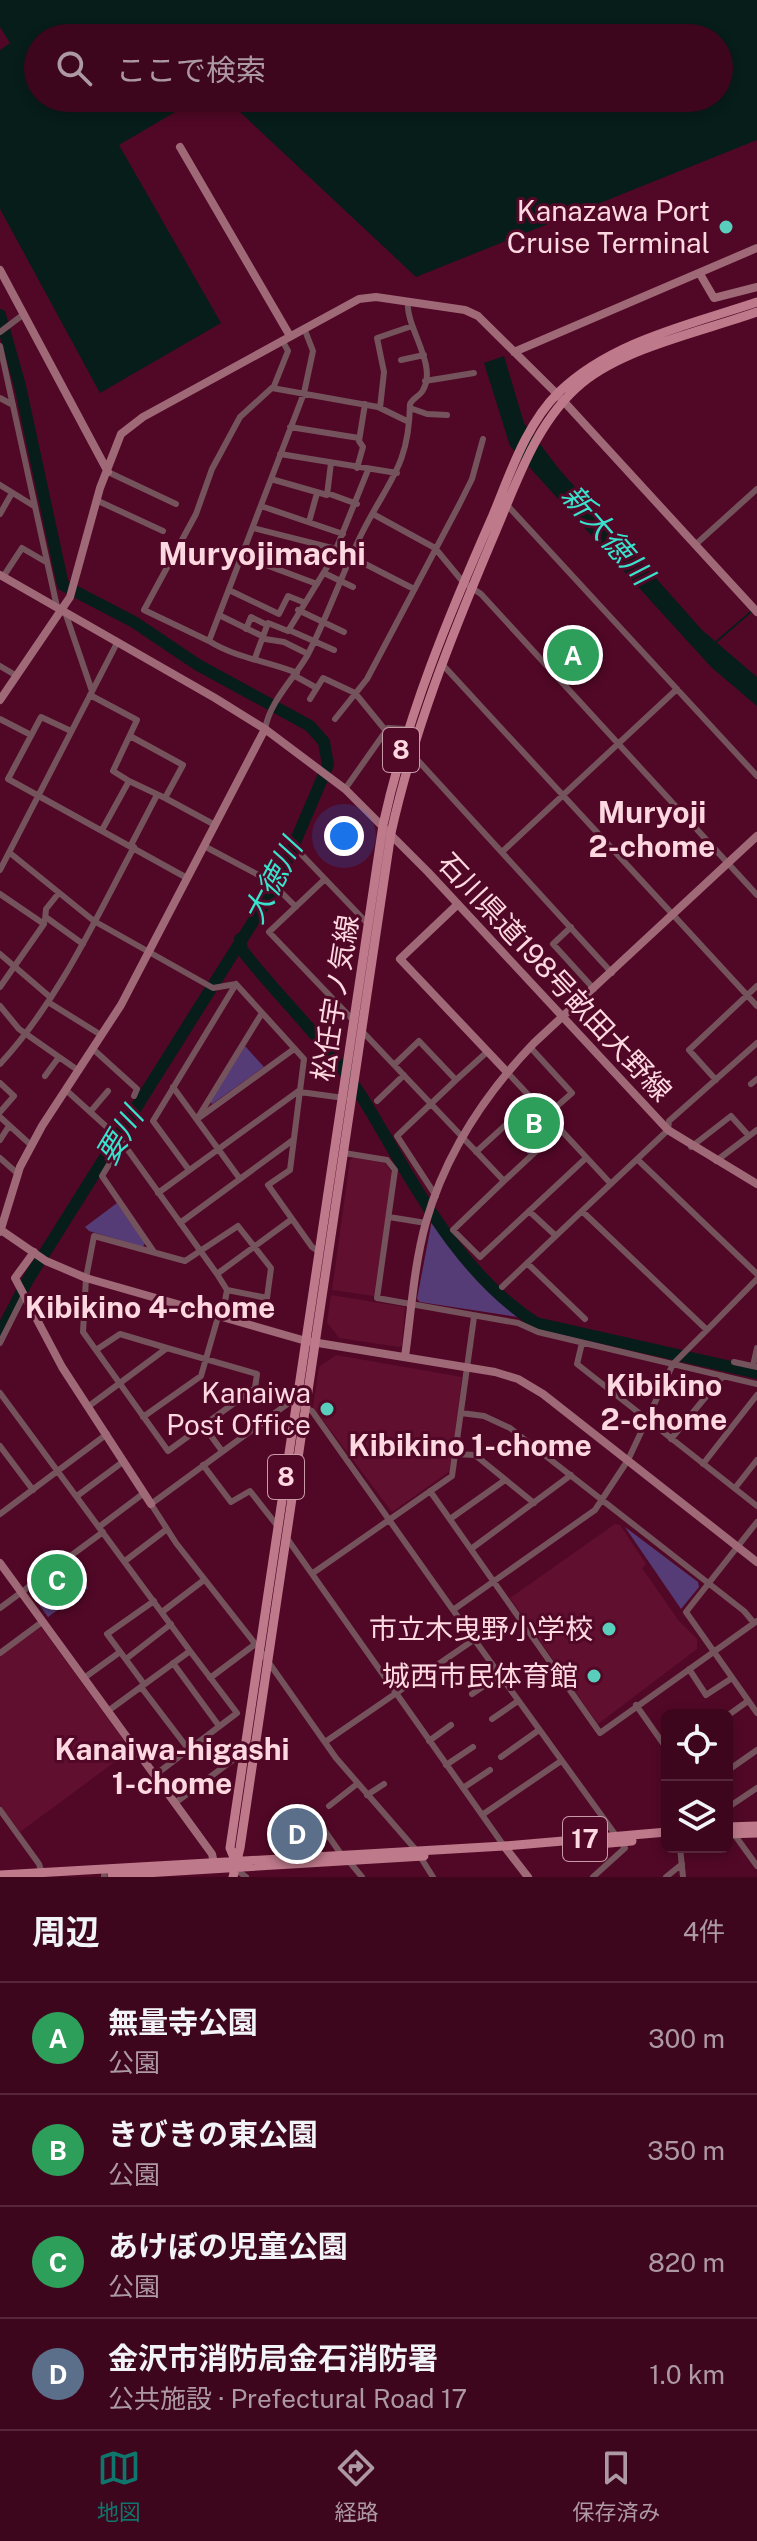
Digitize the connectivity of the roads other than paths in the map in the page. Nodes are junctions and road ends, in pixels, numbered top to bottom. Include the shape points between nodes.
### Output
1 (180, 147) dead end
2 (757, 248) edge
3 (0, 270) edge
4 (700, 274) junction
5 (757, 287) edge
6 (408, 302) junction
7 (757, 302) edge
8 (757, 312) edge
9 (24, 314) junction
10 (412, 326) junction
11 (304, 328) junction
12 (0, 332) edge
13 (286, 338) junction
14 (0, 346) edge
15 (514, 352) junction
16 (424, 355) junction
17 (401, 360) dead end
18 (474, 373) dead end
19 (425, 381) junction
20 (272, 388) junction
21 (304, 393) junction
22 (560, 397) junction
23 (0, 398) edge
24 (365, 404) junction
25 (13, 405) junction
26 (380, 408) junction
27 (410, 408) junction
28 (447, 415) dead end
29 (409, 422) junction
30 (290, 427) junction
31 (359, 438) junction
32 (483, 439) dead end
33 (280, 454) junction
34 (331, 463) junction
35 (357, 468) junction
36 (518, 468) junction
37 (368, 470) junction
38 (108, 472) junction
39 (397, 473) junction
40 (271, 479) junction
41 (0, 485) edge
42 (757, 489) edge
43 (12, 493) junction
44 (317, 493) junction
45 (327, 493) junction
46 (96, 500) junction
47 (176, 504) dead end
48 (357, 504) junction
49 (507, 505) junction
50 (34, 506) junction
51 (261, 506) junction
52 (0, 514) edge
53 (373, 514) junction
54 (309, 522) junction
55 (253, 528) junction
56 (163, 531) dead end
57 (343, 534) junction
58 (695, 545) junction
59 (435, 548) junction
60 (336, 549) junction
61 (242, 556) junction
62 (352, 556) junction
63 (46, 562) junction
64 (324, 573) junction
65 (2, 576) edge
66 (339, 581) junction
67 (317, 584) junction
68 (468, 584) junction
69 (353, 587) dead end
70 (414, 589) junction
71 (229, 590) junction
72 (303, 602) junction
73 (61, 610) junction
74 (298, 610) junction
75 (757, 612) edge
76 (279, 614) junction
77 (219, 615) junction
78 (324, 621) junction
79 (271, 625) junction
80 (246, 629) junction
81 (289, 630) junction
82 (344, 632) dead end
83 (264, 638) junction
84 (315, 640) junction
85 (209, 641) junction
86 (117, 643) junction
87 (334, 650) dead end
88 (308, 654) junction
89 (255, 658) junction
90 (440, 662) junction
91 (0, 666) edge
92 (296, 675) junction
93 (17, 676) junction
94 (315, 687) junction
95 (677, 689) junction
96 (91, 693) junction
97 (355, 693) junction
98 (310, 699) dead end
99 (0, 700) edge
100 (0, 719) edge
101 (335, 719) dead end
102 (265, 729) junction
103 (406, 729) junction
104 (71, 731) junction
105 (386, 731) junction
106 (31, 735) junction
107 (130, 736) junction
108 (617, 745) junction
109 (410, 752) junction
110 (757, 776) edge
111 (129, 781) junction
112 (345, 789) junction
113 (563, 794) junction
114 (157, 795) junction
115 (38, 796) junction
116 (165, 798) junction
117 (215, 825) junction
118 (383, 825) junction
119 (102, 830) junction
120 (391, 833) junction
121 (757, 836) edge
122 (132, 846) junction
123 (204, 846) junction
124 (503, 851) junction
125 (10, 853) junction
126 (302, 855) dead end
127 (728, 863) junction
128 (0, 870) edge
129 (187, 878) junction
130 (266, 879) dead end
131 (325, 879) junction
132 (280, 891) dead end
133 (0, 894) edge
134 (58, 894) junction
135 (757, 895) edge
136 (458, 904) junction
137 (296, 907) junction
138 (674, 914) junction
139 (45, 921) junction
140 (94, 921) junction
141 (368, 925) junction
142 (571, 927) junction
143 (377, 934) junction
144 (83, 944) junction
145 (150, 951) junction
146 (0, 954) edge
147 (14, 967) junction
148 (612, 973) junction
149 (236, 984) junction
150 (757, 986) edge
151 (0, 987) edge
152 (594, 989) junction
153 (747, 995) junction
154 (49, 1000) junction
155 (0, 1006) edge
156 (757, 1006) edge
157 (262, 1013) junction
158 (563, 1018) junction
159 (354, 1021) junction
160 (362, 1030) junction
161 (26, 1033) junction
162 (101, 1035) junction
163 (757, 1043) edge
164 (530, 1047) junction
165 (93, 1049) junction
166 (294, 1049) junction
167 (487, 1052) junction
168 (354, 1053) junction
169 (59, 1057) junction
170 (0, 1064) edge
171 (394, 1065) junction
172 (79, 1071) junction
173 (507, 1072) junction
174 (404, 1075) junction
175 (45, 1076) dead end
176 (456, 1080) junction
177 (716, 1080) junction
178 (0, 1083) edge
179 (173, 1087) junction
180 (66, 1090) junction
181 (108, 1091) dead end
182 (300, 1091) junction
183 (134, 1096) dead end
184 (347, 1098) junction
185 (533, 1100) junction
186 (377, 1101) dead end
187 (431, 1105) junction
188 (91, 1111) junction
189 (0, 1114) edge
190 (547, 1115) junction
191 (197, 1119) junction
192 (9, 1126) junction
193 (560, 1129) junction
194 (668, 1130) junction
195 (757, 1130) edge
196 (749, 1136) junction
197 (462, 1138) junction
198 (119, 1139) junction
199 (0, 1140) edge
200 (294, 1140) junction
201 (32, 1146) junction
202 (691, 1147) junction
203 (219, 1148) junction
204 (476, 1152) junction
205 (344, 1153) junction
206 (0, 1158) edge
207 (586, 1158) junction
208 (638, 1160) junction
209 (716, 1161) junction
210 (189, 1170) junction
211 (17, 1173) junction
212 (240, 1179) junction
213 (504, 1181) junction
214 (611, 1184) junction
215 (757, 1184) edge
216 (158, 1193) junction
217 (435, 1198) junction
218 (529, 1211) junction
219 (582, 1211) junction
220 (389, 1217) junction
221 (292, 1219) junction
222 (180, 1223) junction
223 (426, 1223) junction
224 (0, 1230) edge
225 (556, 1236) junction
226 (255, 1246) junction
227 (200, 1250) junction
228 (318, 1251) junction
229 (154, 1252) junction
230 (39, 1256) junction
231 (527, 1263) junction
232 (217, 1274) junction
233 (757, 1276) edge
234 (86, 1278) junction
235 (502, 1287) dead end
236 (227, 1290) junction
237 (22, 1292) junction
238 (412, 1304) junction
239 (220, 1317) junction
240 (474, 1317) junction
241 (585, 1319) dead end
242 (707, 1330) junction
243 (311, 1342) junction
244 (0, 1343) edge
245 (582, 1343) junction
246 (167, 1348) junction
247 (757, 1348) edge
248 (96, 1350) junction
249 (405, 1357) junction
250 (206, 1358) junction
251 (734, 1362) dead end
252 (675, 1363) junction
253 (469, 1367) junction
254 (755, 1367) edge
255 (723, 1376) junction
256 (119, 1384) junction
257 (757, 1384) edge
258 (0, 1393) edge
259 (757, 1395) edge
260 (89, 1406) junction
261 (301, 1406) junction
262 (461, 1413) junction
263 (143, 1417) junction
264 (646, 1420) junction
265 (203, 1425) junction
266 (107, 1434) junction
267 (671, 1439) junction
268 (0, 1446) edge
269 (222, 1451) junction
270 (455, 1454) junction
271 (628, 1460) junction
272 (757, 1460) edge
273 (124, 1461) junction
274 (703, 1464) junction
275 (203, 1465) junction
276 (58, 1471) junction
277 (571, 1475) junction
278 (505, 1480) junction
279 (735, 1488) junction
280 (33, 1490) junction
281 (430, 1491) junction
282 (144, 1493) junction
283 (77, 1496) junction
284 (602, 1500) junction
285 (534, 1503) junction
286 (151, 1504) junction
287 (757, 1506) edge
288 (1, 1510) edge
289 (450, 1519) junction
290 (390, 1520) junction
291 (757, 1522) edge
292 (279, 1528) junction
293 (167, 1529) junction
294 (101, 1530) junction
295 (287, 1539) junction
296 (737, 1547) junction
297 (471, 1549) junction
298 (125, 1561) junction
299 (757, 1562) edge
300 (0, 1563) edge
301 (313, 1573) junction
302 (204, 1580) junction
303 (494, 1582) junction
304 (708, 1584) junction
305 (22, 1592) junction
306 (154, 1601) junction
307 (0, 1608) edge
308 (453, 1610) junction
309 (162, 1612) junction
310 (42, 1622) junction
311 (756, 1622) edge
312 (171, 1624) junction
313 (475, 1639) junction
314 (257, 1647) junction
315 (190, 1651) junction
316 (713, 1651) junction
317 (120, 1652) junction
318 (0, 1653) edge
319 (126, 1659) junction
320 (173, 1663) junction
321 (267, 1665) junction
322 (689, 1669) junction
323 (500, 1675) junction
324 (84, 1678) junction
325 (210, 1678) junction
326 (732, 1678) junction
327 (142, 1686) junction
328 (396, 1693) junction
329 (472, 1694) dead end
330 (518, 1701) junction
331 (752, 1701) edge
332 (636, 1705) junction
333 (108, 1711) junction
334 (733, 1712) edge
335 (757, 1713) edge
336 (492, 1719) dead end
337 (451, 1725) dead end
338 (219, 1726) junction
339 (539, 1730) junction
340 (661, 1740) edge
341 (429, 1741) junction
342 (325, 1742) junction
343 (473, 1747) dead end
344 (189, 1750) junction
345 (757, 1750) edge
346 (250, 1752) junction
347 (501, 1757) dead end
348 (561, 1761) junction
349 (446, 1765) junction
350 (733, 1767) edge
351 (490, 1770) dead end
352 (155, 1775) junction
353 (357, 1784) junction
354 (384, 1784) dead end
355 (463, 1788) junction
356 (757, 1788) edge
357 (367, 1795) junction
358 (175, 1803) junction
359 (733, 1804) edge
360 (329, 1806) dead end
361 (0, 1810) edge
362 (482, 1815) junction
363 (315, 1817) dead end
364 (757, 1826) edge
365 (733, 1830) edge
366 (733, 1830) edge
367 (661, 1833) edge
368 (757, 1833) edge
369 (733, 1834) edge
370 (661, 1838) edge
371 (617, 1839) junction
372 (506, 1849) junction
373 (417, 1853) junction
374 (681, 1853) edge
375 (344, 1857) junction
376 (682, 1864) junction
377 (216, 1865) junction
378 (757, 1866) edge
379 (234, 1868) edge
380 (602, 1869) junction
381 (0, 1875) edge
382 (42, 1875) edge
383 (104, 1876) edge
384 (64, 1877) edge
385 (246, 1877) edge
386 (362, 1877) edge
387 (433, 1877) edge
388 (528, 1877) edge
389 (593, 1877) edge
390 (609, 1877) edge
391 (666, 1877) edge
392 (683, 1877) edge

1 - 13 street
2 - 4 street
3 - 9 street
4 - 5 street via 714,298
4 - 15 street
6 - 10 street via 406,316
6 - 11 street via 359,299
6 - 15 street via 478,316
7 - 22 main road, 松任宇ノ気線 / 8 via 623,348 588,369
8 - 22 main road, 松任宇ノ気線 / 8 via 608,366
9 - 12 street
9 - 38 street
10 - 16 street
10 - 26 street via 377,338 384,372
11 - 13 street
11 - 21 street via 313,351
13 - 20 street via 288,351
13 - 38 street via 143,417 121,434
14 - 25 street
15 - 22 street
16 - 17 street
16 - 19 street
18 - 19 street
19 - 27 street
20 - 21 street
20 - 85 street via 240,417 144,610
21 - 24 street
21 - 30 street
22 - 36 main road, 松任宇ノ気線 / 8
22 - 58 street
23 - 25 street
24 - 26 street
24 - 31 street
25 - 50 street
26 - 29 street
27 - 28 street
27 - 29 street
29 - 39 street via 407,450
30 - 31 street
30 - 33 street
31 - 35 street via 363,447
32 - 59 street via 472,479
33 - 34 street
33 - 40 street
34 - 35 street
34 - 45 street
35 - 37 street
36 - 49 main road, 松任宇ノ気線 / 8
36 - 68 main road, 松任宇ノ気線 / 8
37 - 39 street
37 - 48 street
38 - 46 street
38 - 47 street
39 - 53 street
40 - 44 street
40 - 51 street
41 - 43 street
42 - 58 street
43 - 50 street
43 - 52 street
44 - 45 street
44 - 54 street
45 - 48 street
46 - 56 street
46 - 73 street via 70,597
48 - 57 street
49 - 68 main road, 松任宇ノ気線 / 8
49 - 95 street
50 - 63 street
51 - 54 street
51 - 55 street
53 - 59 street
53 - 62 street
54 - 57 street
55 - 60 street
55 - 61 street
57 - 60 street
58 - 75 street
59 - 68 street
59 - 70 street
60 - 62 street
60 - 64 street
61 - 67 street
61 - 71 street
62 - 66 street
62 - 70 street
63 - 65 street via 22,548
63 - 73 street
64 - 66 street
64 - 67 street
65 - 73 street
66 - 69 street
66 - 78 street
67 - 72 street
68 - 90 main road, 松任宇ノ気線 / 8
68 - 103 main road, 松任宇ノ気線 / 8
68 - 108 street
70 - 97 street
71 - 76 street
71 - 77 street
72 - 74 street
72 - 76 street via 288,596
73 - 86 street
73 - 93 street
73 - 96 street
74 - 78 street
74 - 81 street
76 - 79 street
77 - 80 street
77 - 85 street
78 - 82 street
78 - 84 street
79 - 80 street via 251,617
79 - 81 street
79 - 83 street
80 - 83 street
81 - 84 street
83 - 88 street
83 - 89 street
84 - 87 street
84 - 88 street
85 - 89 street via 230,654
86 - 96 street
86 - 102 street
88 - 92 street
89 - 92 street
90 - 109 main road, 松任宇ノ気線 / 8
90 - 113 street
91 - 93 street
92 - 94 street
92 - 102 street via 268,714
93 - 99 street
94 - 97 street via 323,678
94 - 98 street
95 - 108 street
95 - 110 street
96 - 104 street
96 - 107 street via 137,720
97 - 101 street
97 - 105 street
100 - 106 street
102 - 112 street, 石川県道198号畝田大野線
102 - 117 street
103 - 105 street
103 - 118 main road, 松任宇ノ気線 / 8
104 - 106 street via 41,717
104 - 115 street
105 - 112 street
106 - 115 street via 8,779
107 - 111 street via 113,771
107 - 116 street via 183,765
108 - 113 street
108 - 127 street
109 - 120 main road, 松任宇ノ気線 / 8
109 - 124 street
111 - 114 street
111 - 119 street
112 - 118 street, 石川県道198号畝田大野線
113 - 124 street
113 - 138 street
114 - 116 street
114 - 122 street
115 - 119 street
115 - 125 street
116 - 117 street
117 - 123 street
118 - 120 street, 石川県道198号畝田大野線
118 - 141 main road, 松任宇ノ気線 / 8
119 - 122 street
120 - 136 street, 石川県道198号畝田大野線
120 - 143 main road, 松任宇ノ気線 / 8
121 - 127 street
122 - 129 street
122 - 140 street
123 - 129 street
123 - 130 street
124 - 142 street
125 - 128 street
125 - 134 street
126 - 131 street
127 - 135 street
127 - 138 street
129 - 145 street
131 - 137 street
131 - 141 street
132 - 137 street
133 - 139 street
134 - 139 street via 46,909
134 - 140 street
136 - 158 street, 石川県道198号畝田大野線
136 - 167 street via 400,959
137 - 159 street via 269,932
138 - 148 street
138 - 153 street
139 - 144 street
139 - 147 street
140 - 144 street
140 - 145 street
141 - 143 street
141 - 159 main road, 松任宇ノ気線 / 8
142 - 148 street
142 - 152 street via 553,944
143 - 160 main road, 松任宇ノ気線 / 8
144 - 154 street
145 - 149 street via 210,987
145 - 162 street
146 - 147 street
147 - 151 street
147 - 154 street
148 - 152 street
149 - 157 street
149 - 179 street
150 - 153 street
152 - 158 street
153 - 156 street
153 - 177 street via 689,1050
154 - 161 street
154 - 162 street
155 - 161 street
157 - 166 street
157 - 191 street
158 - 164 street
158 - 194 street, 石川県道198号畝田大野線
159 - 160 street
159 - 168 main road, 松任宇ノ気線 / 8
160 - 168 main road, 松任宇ノ気線 / 8
160 - 171 street
161 - 169 street
161 - 170 street
162 - 165 street
163 - 177 street
164 - 173 street
164 - 190 street via 572,1093
165 - 172 street
165 - 183 street via 137,1089
166 - 182 street via 304,1059
166 - 191 street
167 - 173 street
167 - 176 street
168 - 184 main road, 松任宇ノ気線 / 8
169 - 172 street
169 - 175 street
171 - 174 street
171 - 176 street via 419,1041
172 - 180 street
173 - 185 street
173 - 197 street
174 - 186 street
174 - 187 street
176 - 187 street
177 - 194 street via 669,1121
178 - 189 street via 14,1096
179 - 191 street
179 - 210 street via 153,1121
180 - 188 street
180 - 201 street
181 - 188 street
182 - 184 street
182 - 200 street
182 - 203 street
184 - 205 main road, 松任宇ノ気線 / 8
184 - 228 main road, 松任宇ノ気線 / 8
185 - 190 street
185 - 204 street
187 - 197 street
187 - 217 street via 397,1136
188 - 198 street
189 - 192 street
190 - 193 street
191 - 203 street
192 - 199 street
192 - 201 street
193 - 207 street
193 - 213 street
194 - 202 street, 石川県道198号畝田大野線
194 - 208 street
195 - 196 street
196 - 202 street via 731,1116
196 - 209 street
197 - 204 street
197 - 217 street
198 - 216 street
198 - 229 street via 102,1176
200 - 212 street
200 - 221 street via 290,1170 268,1185
201 - 211 street
202 - 209 street, 石川県道198号畝田大野線
203 - 210 street
203 - 212 street
204 - 213 street
205 - 220 street via 387,1160 395,1170
205 - 243 main road, 松任宇ノ気線 / 8
206 - 211 street
207 - 214 street
207 - 218 street
208 - 214 street
208 - 233 street
209 - 215 street, 石川県道198号畝田大野線
210 - 216 street
211 - 224 street
212 - 222 street
213 - 218 street via 453,1230 480,1257
214 - 219 street
216 - 222 street
217 - 223 street
218 - 225 street
219 - 225 street
219 - 242 street
220 - 223 street
220 - 238 street via 377,1298
221 - 226 street
221 - 228 street
222 - 227 street
223 - 238 street
224 - 230 street
225 - 231 street
226 - 227 street via 238,1226
226 - 232 street
226 - 236 street via 271,1268 267,1298
227 - 229 street via 185,1261
227 - 232 street
228 - 243 main road, 松任宇ノ気線 / 8
229 - 234 street via 94,1236
230 - 234 street
230 - 237 street via 15,1278
231 - 235 street
231 - 241 street
232 - 236 street
233 - 242 street
234 - 239 street
234 - 248 street via 83,1332
236 - 239 street
237 - 244 street
237 - 260 street
238 - 240 street
238 - 249 street
239 - 243 street
239 - 250 street
240 - 245 street via 518,1323
240 - 253 street
242 - 252 street
243 - 249 street
243 - 261 main road, 松任宇ノ気線 / 8
245 - 252 street
245 - 264 street via 577,1364
246 - 248 street via 120,1334
246 - 250 street
246 - 256 street
247 - 254 street
248 - 256 street
249 - 253 street
250 - 263 street via 201,1376
250 - 265 street via 257,1374 255,1388
251 - 254 street
252 - 255 street
252 - 264 street
253 - 262 street
253 - 271 street via 518,1379
255 - 257 street
255 - 267 street
256 - 260 street
256 - 263 street
258 - 276 street
259 - 274 street
260 - 266 street
261 - 269 street via 290,1402
261 - 290 street via 312,1411
261 - 292 main road, 松任宇ノ気線 / 8
261 - 295 main road, 松任宇ノ気線 / 8
262 - 270 street
262 - 277 street via 510,1428
263 - 265 street via 168,1451
264 - 267 street
264 - 271 street
265 - 269 street
266 - 273 street
266 - 276 street
267 - 274 street
268 - 280 street
269 - 275 street
270 - 278 street via 475,1455
270 - 281 street via 452,1476
271 - 284 street
271 - 296 street
272 - 279 street
273 - 282 street
273 - 283 street
274 - 279 street
275 - 286 street
275 - 292 street via 231,1502 250,1491
276 - 280 street
276 - 283 street
277 - 284 street
277 - 285 street
278 - 285 street
278 - 289 street
279 - 287 street
280 - 288 street
281 - 289 street
281 - 290 street
282 - 286 street
282 - 294 street
283 - 294 street
284 - 303 street
284 - 304 street
285 - 297 street
286 - 293 street
289 - 297 street
290 - 301 street
290 - 308 street
291 - 296 street
292 - 295 street
292 - 314 main road, 松任宇ノ気線 / 8
293 - 298 street
293 - 302 street
294 - 298 street
294 - 305 street
295 - 301 street
295 - 321 main road, 松任宇ノ気線 / 8
296 - 299 street
296 - 304 street
297 - 303 street
298 - 306 street
300 - 305 street
301 - 328 street
302 - 309 street
302 - 314 street
303 - 308 street
303 - 332 street via 600,1733
304 - 311 street
304 - 316 street via 686,1612
305 - 307 street
305 - 310 street
306 - 309 street
306 - 317 street via 107,1634
308 - 313 street
309 - 312 street
310 - 318 street
310 - 324 street
311 - 316 street
312 - 315 street
312 - 319 street
313 - 323 street
313 - 328 street
314 - 321 street
314 - 325 street
314 - 346 main road, 松任宇ノ気線 / 8
315 - 320 street
315 - 325 street
316 - 322 street
316 - 326 street
317 - 319 street
317 - 324 street
319 - 327 street
320 - 327 street
320 - 338 street
321 - 342 street
321 - 346 main road, 松任宇ノ気線 / 8
322 - 326 street via 706,1695
322 - 332 street
323 - 329 street
323 - 330 street
324 - 333 street
325 - 338 street via 237,1713
326 - 331 street
327 - 333 street
327 - 344 street
328 - 341 street
328 - 342 street
330 - 336 street
330 - 339 street
331 - 334 street
331 - 335 street
332 - 340 street
333 - 352 street
337 - 341 street
338 - 344 street
339 - 347 street
339 - 348 street
341 - 349 street
342 - 353 street
343 - 349 street
344 - 352 street
345 - 350 street
346 - 358 street
346 - 379 main road, 松任宇ノ気線 / 8 via 230,1848
348 - 362 street
348 - 371 street
349 - 355 street
351 - 355 street
352 - 358 street
353 - 357 street
353 - 360 street
354 - 357 street
355 - 362 street
356 - 359 street
357 - 373 street
358 - 377 street
361 - 382 street
362 - 372 street
363 - 375 street
364 - 365 main road
366 - 368 main road
367 - 371 main road, 17
369 - 378 street
370 - 371 main road, 17
371 - 372 main road, 17
371 - 380 street via 625,1848
372 - 373 main road, 17
372 - 388 street
373 - 375 main road, 17
373 - 387 street
374 - 376 street
375 - 379 main road, 17
375 - 386 street
376 - 391 street
376 - 392 street
377 - 379 main road, 17
377 - 382 main road, 17
377 - 383 main road, 17
379 - 385 street
380 - 389 street
380 - 390 street
381 - 382 main road, 17
383 - 384 main road, 17

